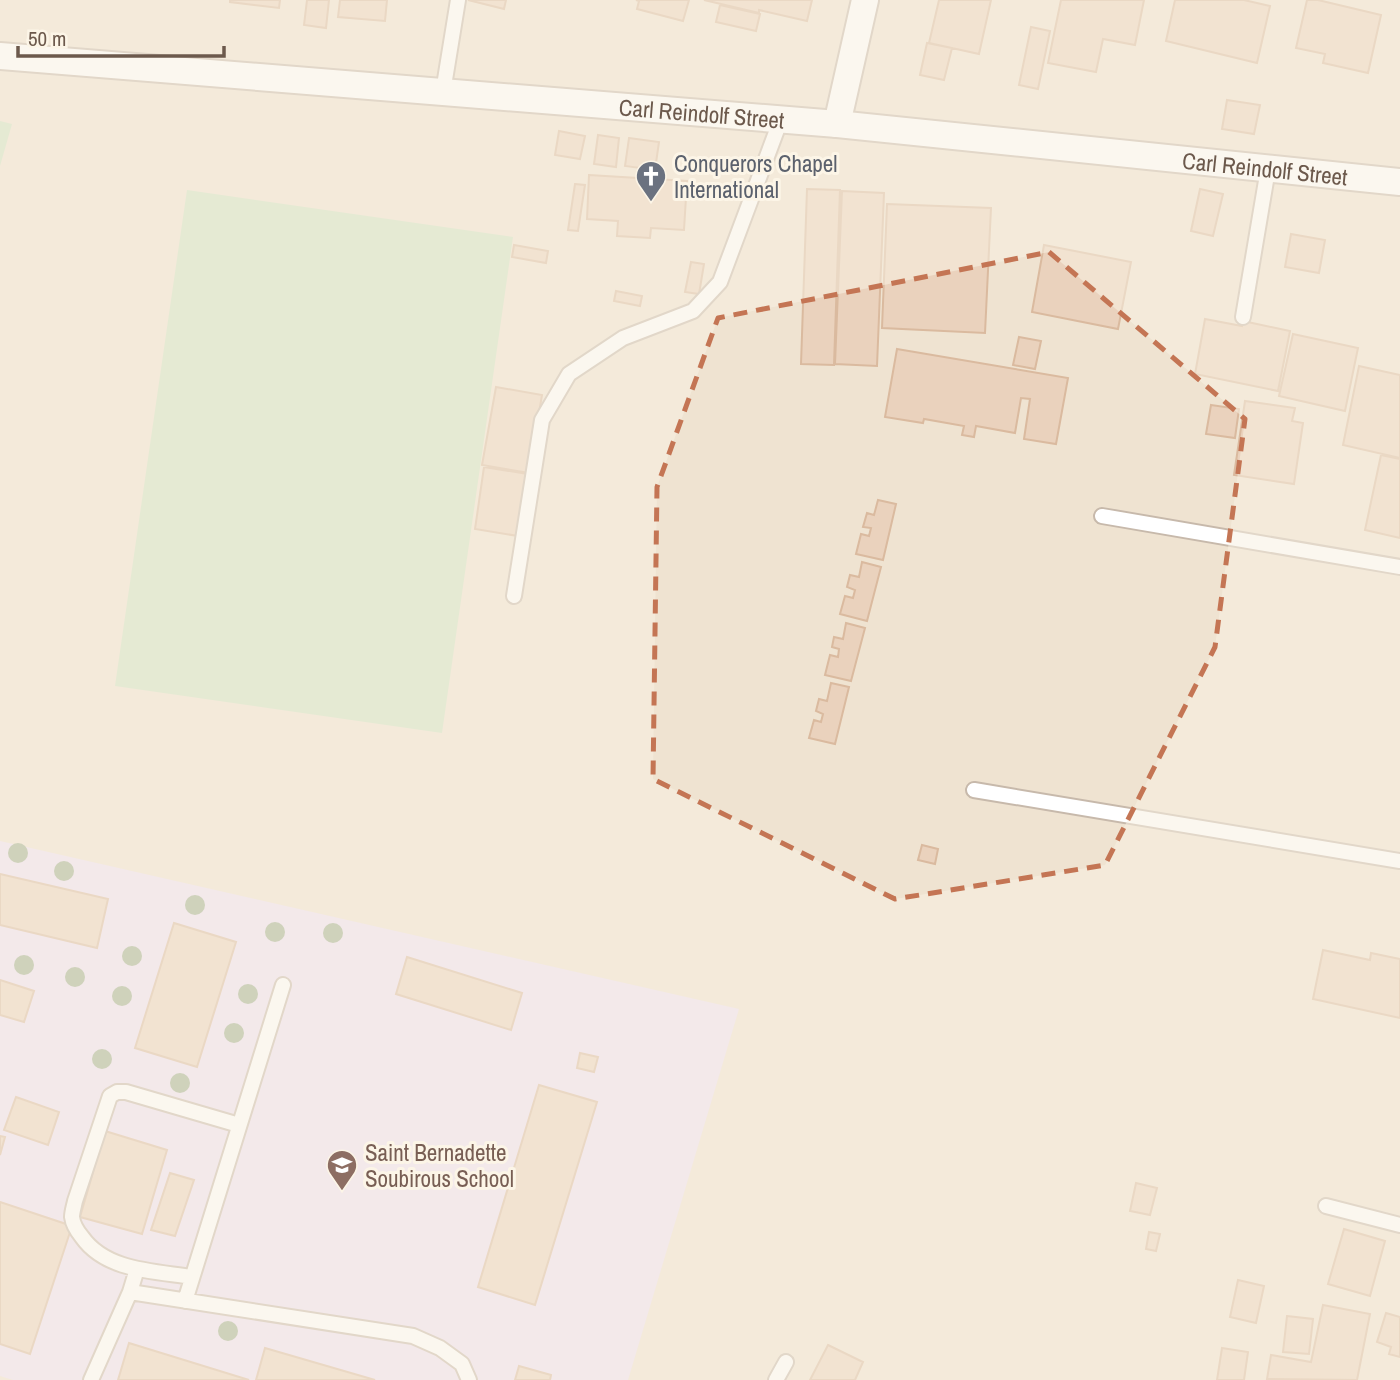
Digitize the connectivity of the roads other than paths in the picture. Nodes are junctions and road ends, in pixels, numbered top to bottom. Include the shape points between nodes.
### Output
1 (458, 0) edge
2 (865, 0) edge
3 (0, 56) edge
4 (443, 92) junction
5 (781, 119) junction
6 (837, 124) junction
7 (1268, 169) junction
8 (1400, 183) edge
9 (1243, 317) dead end
10 (1102, 516) dead end
11 (1400, 567) edge
12 (514, 596) dead end
13 (974, 790) dead end
14 (1400, 861) edge
15 (283, 985) dead end
16 (239, 1125) junction
17 (1326, 1206) dead end
18 (1400, 1225) edge
19 (137, 1269) junction
20 (192, 1277) junction
21 (130, 1293) junction
22 (185, 1301) junction
23 (786, 1362) dead end
24 (91, 1380) edge
25 (469, 1380) edge
26 (776, 1380) edge

1 - 4 lane
2 - 6 street
3 - 4 street, Carl Reindolf Street
4 - 5 street, Carl Reindolf Street
5 - 6 street, Carl Reindolf Street
5 - 12 lane via 720,282 692,311 623,338 569,374 542,420
6 - 7 street, Carl Reindolf Street
7 - 8 street, Carl Reindolf Street
7 - 9 lane
10 - 11 lane
13 - 14 lane
15 - 16 lane
16 - 19 lane via 126,1092 110,1096 72,1216 75,1228 96,1252
16 - 20 lane
17 - 18 lane
19 - 20 lane
19 - 21 lane
20 - 22 lane
21 - 22 lane
21 - 24 lane
22 - 25 lane via 413,1336 462,1364
23 - 26 lane

